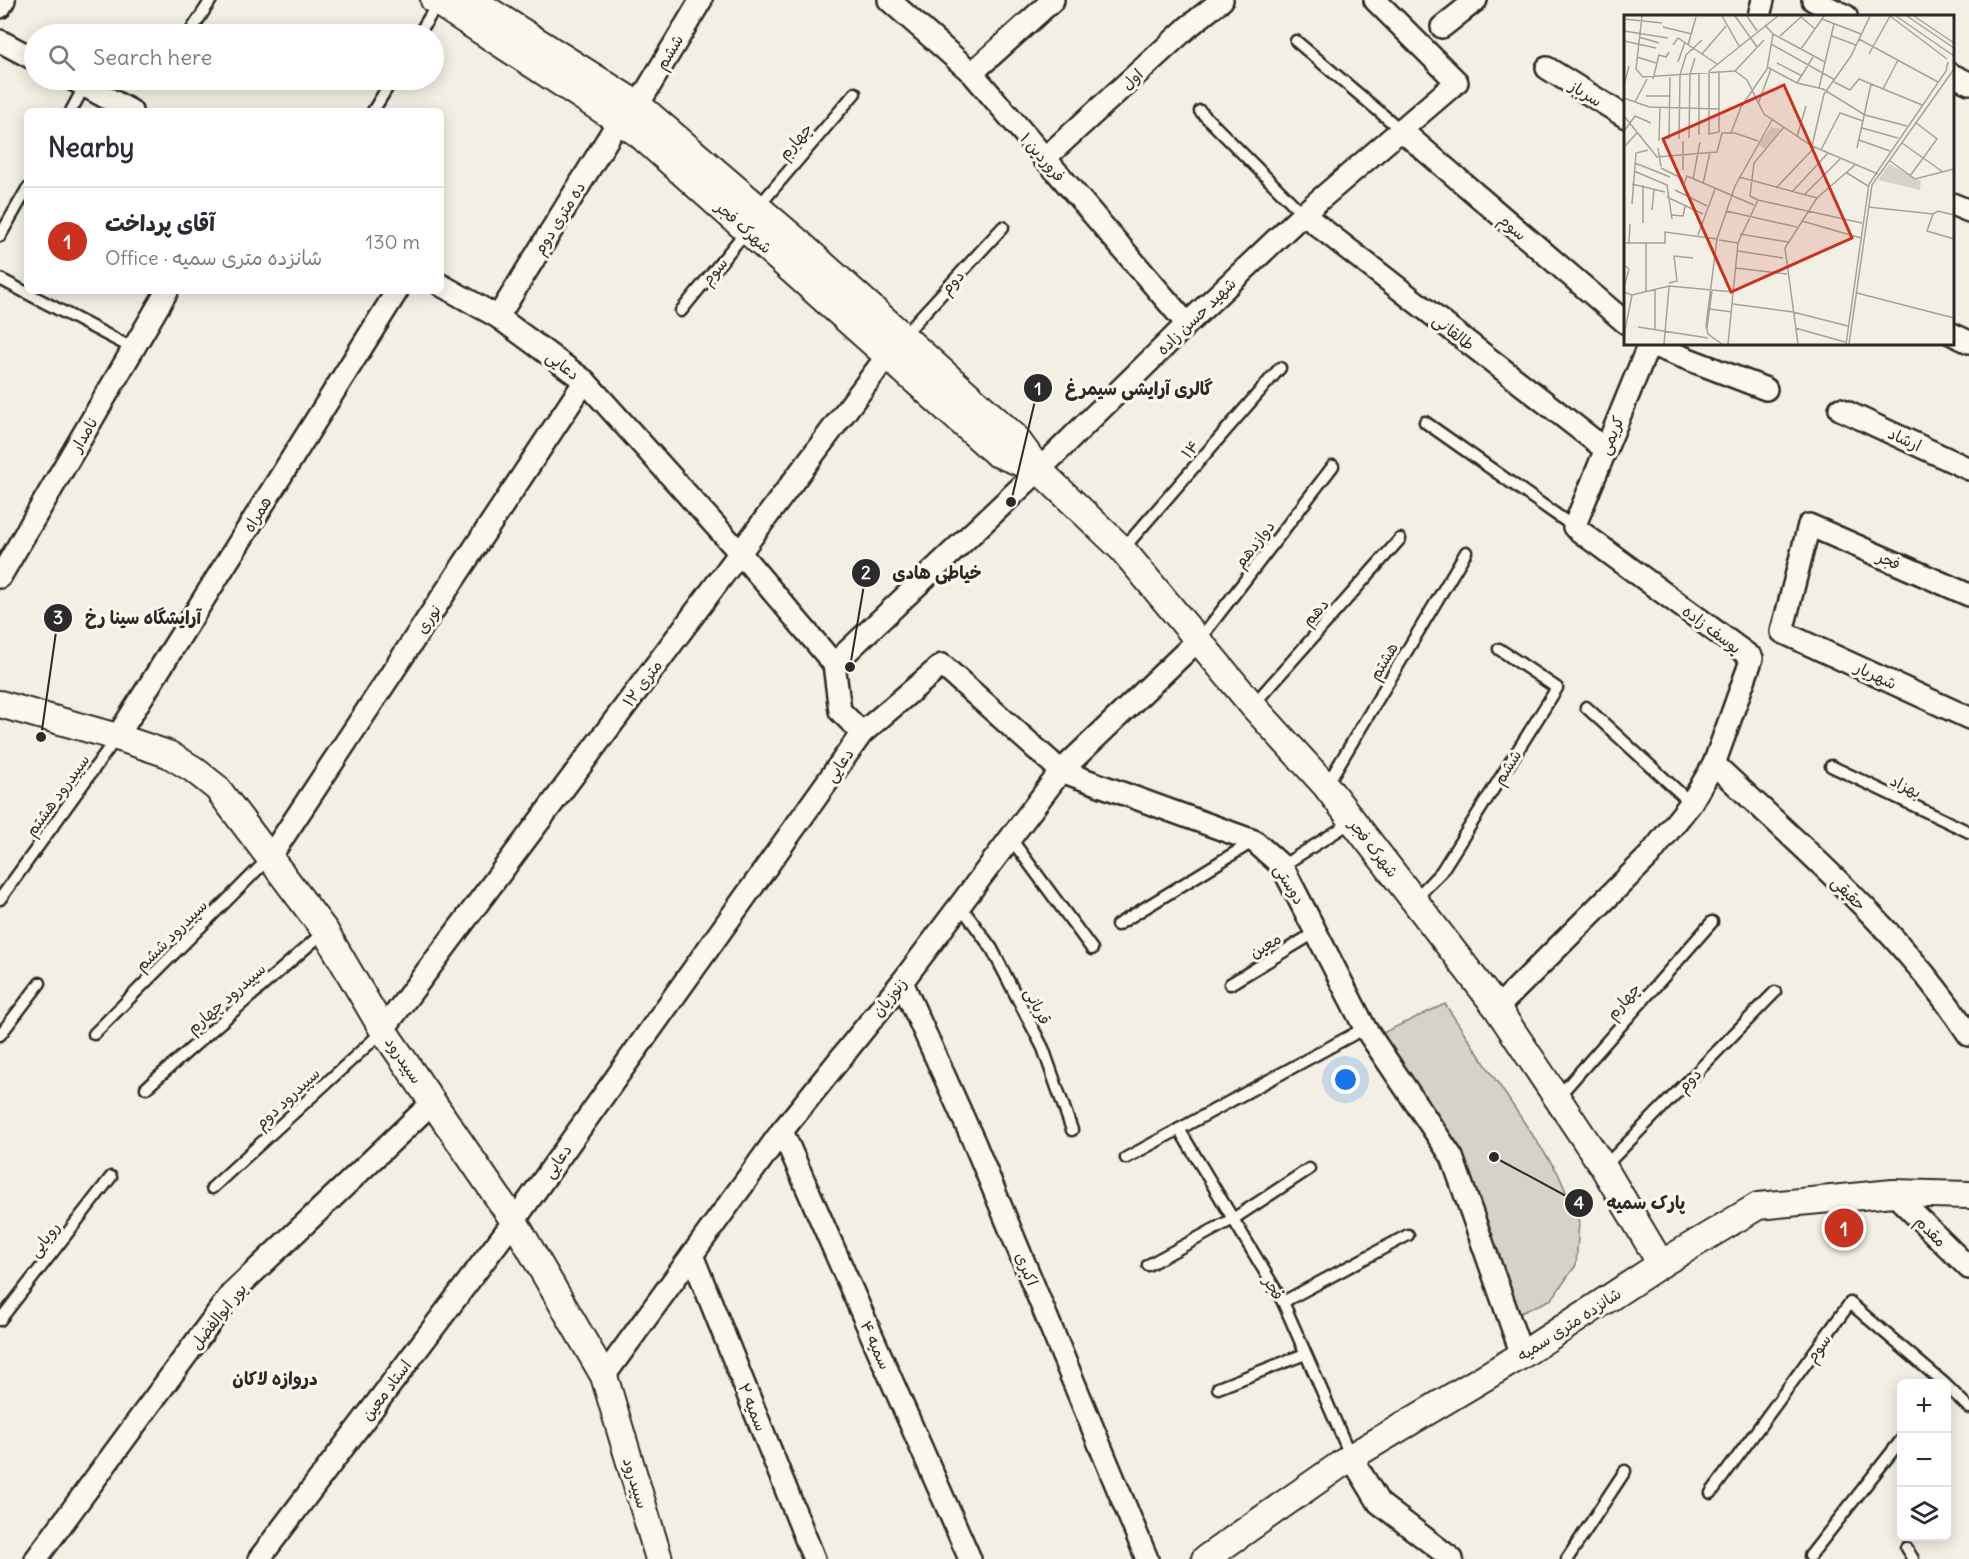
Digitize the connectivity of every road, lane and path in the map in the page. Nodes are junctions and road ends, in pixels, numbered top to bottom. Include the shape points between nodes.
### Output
1 (4, 0) edge
2 (211, 0) edge
3 (472, 0) edge
4 (700, 0) edge
5 (889, 0) edge
6 (1053, 0) edge
7 (1222, 0) edge
8 (1376, 0) edge
9 (1476, 0) edge
10 (1763, 0) edge
11 (1813, 0) edge
12 (436, 1) edge
13 (0, 7) edge
14 (1760, 15) edge
15 (1844, 15) edge
16 (195, 24) edge
17 (424, 24) edge
18 (1442, 27) dead end
19 (0, 40) edge
20 (1296, 41) dead end
21 (24, 53) edge
22 (1546, 68) dead end
23 (972, 74) junction
24 (1954, 76) edge
25 (1969, 83) edge
26 (78, 90) edge
27 (94, 90) edge
28 (386, 90) edge
29 (855, 93) dead end
30 (72, 108) edge
31 (126, 108) edge
32 (375, 108) edge
33 (1200, 111) dead end
34 (629, 112) junction
35 (1624, 116) edge
36 (1401, 130) junction
37 (1044, 159) junction
38 (24, 194) edge
39 (1954, 204) edge
40 (1969, 212) edge
41 (1303, 214) junction
42 (752, 219) junction
43 (1003, 226) dead end
44 (0, 236) edge
45 (0, 279) edge
46 (444, 287) edge
47 (24, 292) edge
48 (29, 294) edge
49 (165, 294) edge
50 (395, 294) edge
51 (681, 311) dead end
52 (498, 317) junction
53 (1624, 322) edge
54 (1187, 324) junction
55 (1954, 334) edge
56 (1969, 342) edge
57 (1649, 345) edge
58 (1652, 345) edge
59 (895, 346) junction
60 (134, 349) junction
61 (1280, 368) dead end
62 (585, 381) junction
63 (1766, 388) dead end
64 (1840, 409) dead end
65 (1425, 422) dead end
66 (1605, 449) junction
67 (1333, 466) dead end
68 (1969, 469) edge
69 (1039, 470) junction
70 (1574, 527) junction
71 (1401, 539) dead end
72 (1122, 549) junction
73 (1466, 552) dead end
74 (740, 553) junction
75 (0, 577) edge
76 (1969, 595) edge
77 (1782, 632) joint
78 (1198, 640) junction
79 (1499, 649) dead end
80 (834, 664) junction
81 (0, 704) edge
82 (1253, 706) junction
83 (1586, 707) dead end
84 (1969, 718) edge
85 (862, 733) junction
86 (117, 737) junction
87 (1714, 764) junction
88 (1831, 766) dead end
89 (1061, 771) junction
90 (1326, 786) junction
91 (1691, 803) junction
92 (1353, 821) junction
93 (1969, 832) edge
94 (1011, 839) junction
95 (1254, 841) junction
96 (270, 857) junction
97 (1282, 866) junction
98 (0, 899) edge
99 (1415, 899) junction
100 (960, 905) junction
101 (1712, 922) dead end
102 (1117, 925) dead end
103 (325, 931) junction
104 (1316, 932) junction
105 (1092, 949) dead end
106 (902, 982) junction
107 (40, 983) dead end
108 (1230, 984) dead end
109 (1775, 992) dead end
110 (1497, 1008) junction
111 (1365, 1028) junction
112 (383, 1030) junction
113 (94, 1034) dead end
114 (0, 1035) edge
115 (1969, 1035) edge
116 (146, 1088) dead end
117 (1557, 1099) junction
118 (433, 1102) junction
119 (1179, 1129) junction
120 (1072, 1130) dead end
121 (782, 1131) junction
122 (1126, 1158) dead end
123 (1604, 1168) junction
124 (1309, 1170) dead end
125 (111, 1177) dead end
126 (212, 1188) dead end
127 (1893, 1193) junction
128 (1969, 1195) edge
129 (1233, 1219) junction
130 (514, 1221) junction
131 (1407, 1235) dead end
132 (692, 1255) junction
133 (1661, 1264) junction
134 (1148, 1265) dead end
135 (1969, 1268) edge
136 (1283, 1302) junction
137 (0, 1320) edge
138 (1305, 1354) junction
139 (1522, 1354) junction
140 (604, 1376) junction
141 (1940, 1379) edge
142 (1218, 1388) dead end
143 (1951, 1389) edge
144 (1969, 1408) edge
145 (1897, 1445) edge
146 (1351, 1457) junction
147 (1625, 1471) dead end
148 (1711, 1493) dead end
149 (1906, 1548) dead end
150 (1810, 1556) dead end
151 (36, 1559) edge
152 (259, 1559) edge
153 (659, 1559) edge
154 (814, 1559) edge
155 (970, 1559) edge
156 (1147, 1559) edge
157 (1205, 1559) edge
158 (1452, 1559) edge
159 (1568, 1559) edge
160 (1913, 1559) edge

1 - 13 street
2 - 16 lane
3 - 34 street, شهرک فجر
4 - 34 street, ششم
5 - 23 street, فروردین ۱
6 - 23 street
7 - 37 street, اول
8 - 36 street, شهید حسن زاده via 1457,82
9 - 18 street
10 - 14 street
11 - 15 street
12 - 17 lane
12 - 34 street, شهرک فجر
19 - 21 street
20 - 36 lane
22 - 35 street, سرباز
23 - 37 street, فروردین ۱
24 - 25 street
26 - 30 lane
27 - 31 street
28 - 32 lane
29 - 42 lane, چهارم
33 - 41 lane
34 - 42 street, شهرک فجر
34 - 52 street, ده متری دوم
36 - 41 street, شهید حسن زاده
36 - 53 street, سوم
37 - 54 street, فروردین ۱
38 - 44 lane
39 - 40 street
41 - 54 street, شهید حسن زاده
41 - 66 street, طالقانی
42 - 51 lane, سوم
42 - 59 street, شهرک فجر
43 - 59 lane, دوم
45 - 47 lane
46 - 52 street, دعایی
48 - 60 lane
49 - 60 street, نامدار
50 - 86 street, همراه
52 - 62 street, دعایی
54 - 69 street, شهید حسن زاده
55 - 56 street
57 - 66 street, کریمی
58 - 63 street
59 - 69 street, شهرک فجر via 1015,437
59 - 74 street, ۱۲ متری
60 - 75 street, نامدار
61 - 72 lane, ۱۴
62 - 74 street, دعایی
62 - 96 street, نوری
64 - 68 street, ارشاد
65 - 70 lane
66 - 70 street, کریمی
67 - 78 lane, دوازدهم
69 - 72 street, شهرک فجر
69 - 80 street, شهید حسن زاده
70 - 87 street, یوسف زاده via 1752,658
71 - 82 lane, دهم
72 - 78 street, شهرک فجر
73 - 90 lane, هشتم
74 - 80 street, دعایی
74 - 112 street, ۱۲ متری
76 - 77 street, فجر via 1809,525
77 - 84 street, شهریار
78 - 82 street, شهرک فجر
78 - 89 street, زنوزیان
79 - 99 lane, ششم via 1557,687 1442,872
80 - 85 street, دعایی via 840,711
81 - 86 street, سپیدرود
82 - 90 street, شهرک فجر
83 - 91 lane
85 - 89 street, دوستی via 942,664
85 - 130 street, دعایی
86 - 96 street, سپیدرود via 168,754 193,769 217,788
86 - 98 lane, سپیدرود هشتم
87 - 91 street, یوسف زاده
87 - 115 street, حقیقی via 1857,899 1945,998
88 - 93 lane, بهزاد
89 - 94 street, زنوزیان
89 - 95 street, دوستی
90 - 92 street, شهرک فجر
91 - 110 street, یوسف زاده via 1649,856
92 - 97 lane
92 - 99 street, شهرک فجر
94 - 100 street, زنوزیان
94 - 105 lane
95 - 97 street, دوستی
95 - 102 lane
96 - 103 street, سپیدرود
96 - 113 lane, سپیدرود ششم
97 - 104 street, دوستی
99 - 110 street, شهرک فجر
100 - 106 street, زنوزیان
100 - 120 lane, قربانی via 992,949 1043,1048
101 - 117 lane, چهارم
103 - 112 street, سپیدرود
103 - 116 lane, سپیدرود چهارم
104 - 108 lane, معین
104 - 111 street, دوستی
106 - 121 street, زنوزیان
106 - 156 street, اکبری via 974,1142
107 - 114 lane
109 - 123 lane, دوم
110 - 117 street, شهرک فجر
111 - 119 lane
111 - 139 street, دوستی via 1452,1157
112 - 118 street, سپیدرود
112 - 126 lane, سپیدرود دوم
117 - 123 street, شهرک فجر
118 - 130 street, سپیدرود
118 - 151 street, پور ابوالفضل via 232,1293
119 - 122 lane
119 - 129 lane, فجر
121 - 132 street, زنوزیان
121 - 155 street, سمیه ۴
123 - 133 street, شهرک فجر
124 - 129 lane
125 - 137 lane, رویایی
127 - 128 street, شانزده متری سمیه
127 - 133 street, شانزده متری سمیه via 1758,1206
127 - 135 street, مقدم
129 - 134 lane
129 - 136 lane, فجر
130 - 140 street, سپیدرود
130 - 152 street, استاد معین
131 - 136 lane
132 - 140 street, زنوزیان
132 - 154 street, سمیه ۲
133 - 139 street, شانزده متری سمیه
136 - 138 lane, فجر
138 - 142 lane
138 - 146 lane, فجر
139 - 146 street, شانزده متری سمیه
140 - 153 street, سپیدرود
141 - 148 lane, سوم via 1850,1303
143 - 144 lane, سوم
145 - 150 lane
146 - 157 street, شانزده متری سمیه
146 - 158 street via 1379,1503
147 - 159 lane
149 - 160 lane

